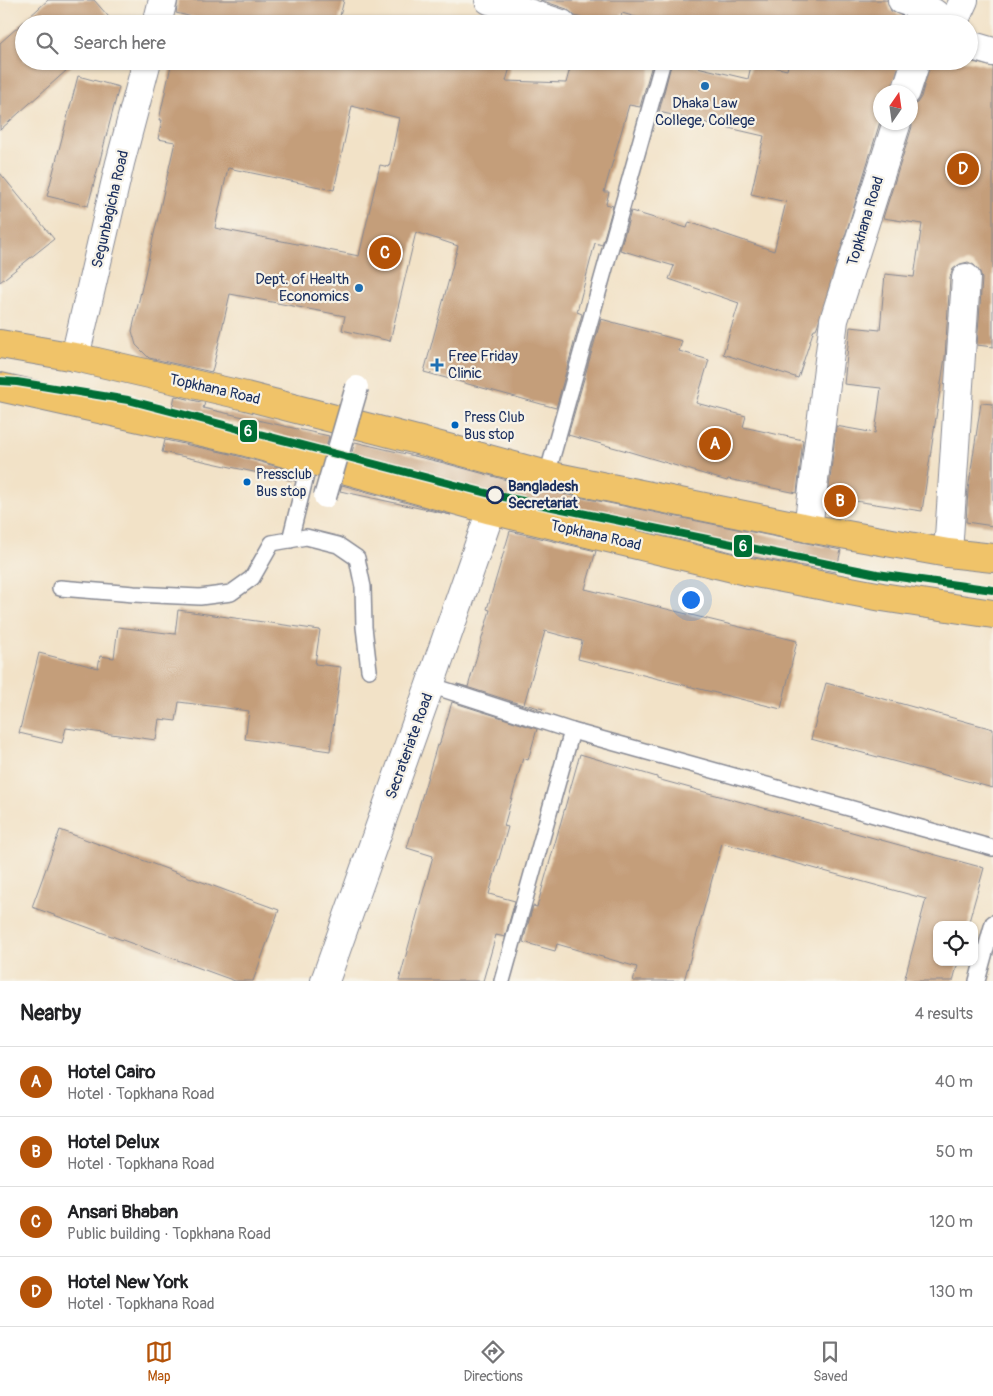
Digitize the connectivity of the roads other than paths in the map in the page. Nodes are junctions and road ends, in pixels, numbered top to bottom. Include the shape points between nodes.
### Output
1 (163, 0) edge
2 (489, 0) edge
3 (902, 0) edge
4 (964, 0) edge
5 (548, 13) edge
6 (159, 15) edge
7 (929, 15) edge
8 (947, 15) edge
9 (978, 48) edge
10 (993, 52) edge
11 (145, 70) edge
12 (660, 70) edge
13 (913, 70) edge
14 (908, 85) edge
15 (894, 130) edge
16 (966, 278) dead end
17 (0, 344) edge
18 (75, 357) junction
19 (0, 387) edge
20 (357, 387) dead end
21 (246, 396) junction
22 (235, 439) junction
23 (310, 459) junction
24 (547, 475) junction
25 (325, 497) dead end
26 (490, 510) junction
27 (808, 528) junction
28 (290, 540) junction
29 (948, 553) junction
30 (993, 558) edge
31 (60, 588) dead end
32 (993, 614) edge
33 (369, 670) dead end
34 (430, 685) junction
35 (572, 730) junction
36 (993, 848) edge
37 (993, 923) edge
38 (325, 981) edge
39 (502, 981) edge
40 (977, 981) edge

1 - 6 street
2 - 5 street
3 - 7 street
4 - 8 street
9 - 10 street
11 - 18 street, Segunbagicha Road
12 - 24 lane
13 - 14 street
15 - 27 street, Topkhana Road via 834,320
16 - 29 street
17 - 18 highway, Topkhana Road
18 - 21 highway, Topkhana Road
19 - 22 highway, Topkhana Road
20 - 25 street, bridge
21 - 22 highway
21 - 24 highway, Topkhana Road
22 - 23 highway, Topkhana Road
23 - 26 highway, Topkhana Road
23 - 28 lane
24 - 27 highway, Topkhana Road
26 - 32 highway, Topkhana Road via 745,571
26 - 34 street, Secrateriate Road
27 - 29 highway, Topkhana Road
28 - 31 lane via 272,543 252,578 232,593 200,597
28 - 33 lane via 306,537 338,546 357,558 363,588
29 - 30 highway, Topkhana Road
34 - 35 lane
34 - 38 street, Secrateriate Road
35 - 36 lane
35 - 39 lane
37 - 40 lane

